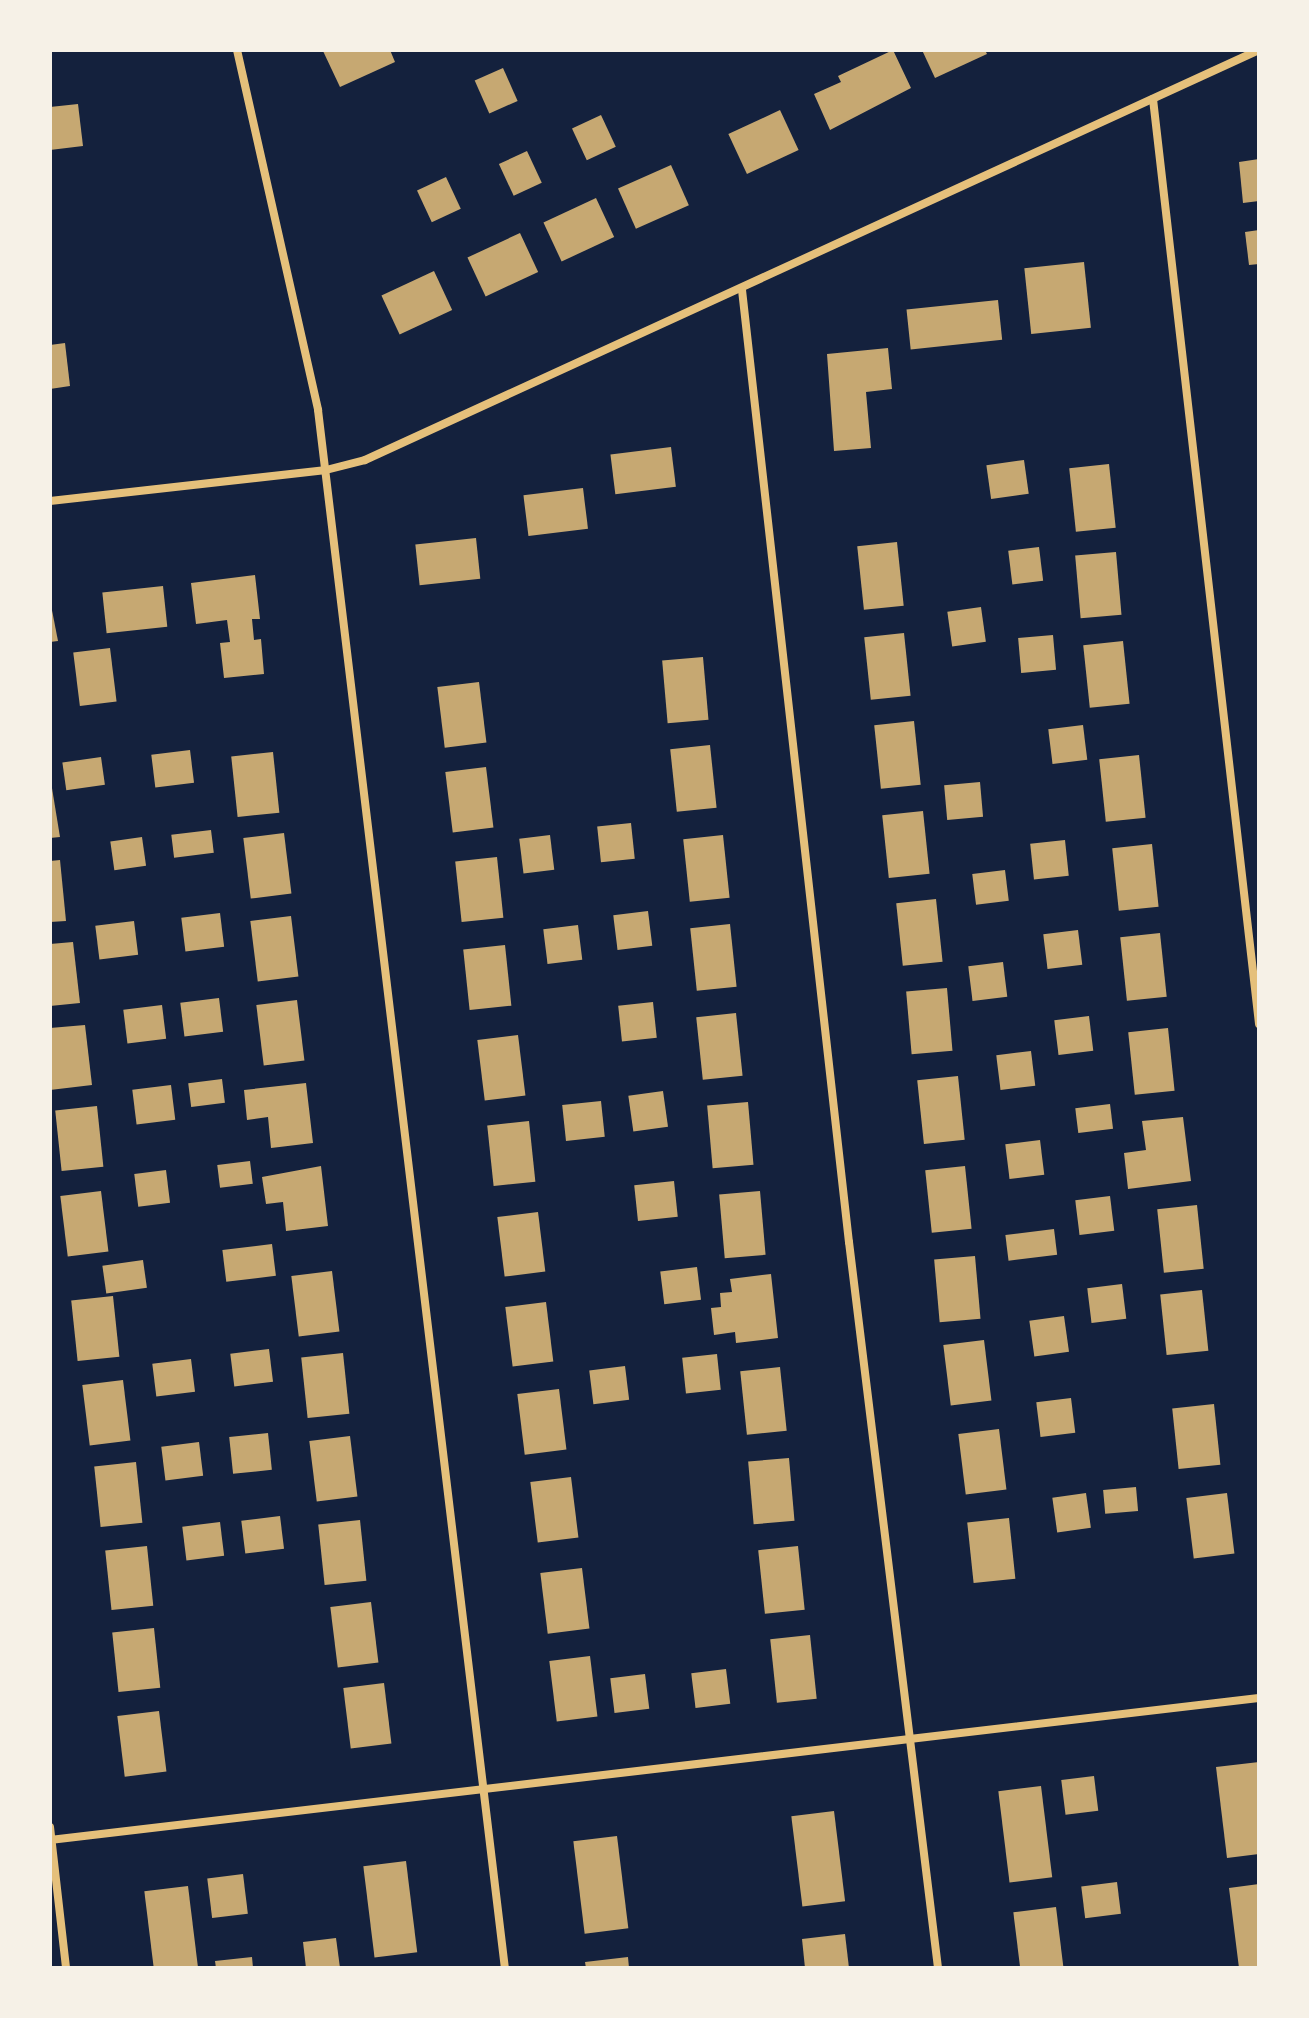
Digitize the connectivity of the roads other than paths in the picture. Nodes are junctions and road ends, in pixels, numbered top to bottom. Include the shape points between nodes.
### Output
1 (237, 50) edge
2 (1259, 50) edge
3 (1153, 99) junction
4 (742, 290) junction
5 (326, 470) junction
6 (50, 501) edge
7 (1259, 1024) edge
8 (1259, 1698) edge
9 (912, 1741) junction
10 (484, 1791) junction
11 (50, 1827) edge
12 (51, 1840) edge
13 (66, 1968) edge
14 (505, 1968) edge
15 (938, 1968) edge

1 - 5 street via 318,410
2 - 3 street
3 - 4 street
3 - 7 street
4 - 5 street via 365,460
4 - 9 street via 849,1242
5 - 6 street
5 - 10 street
8 - 9 street
9 - 10 street
9 - 15 street
10 - 12 street
10 - 14 street
11 - 12 street
12 - 13 street

